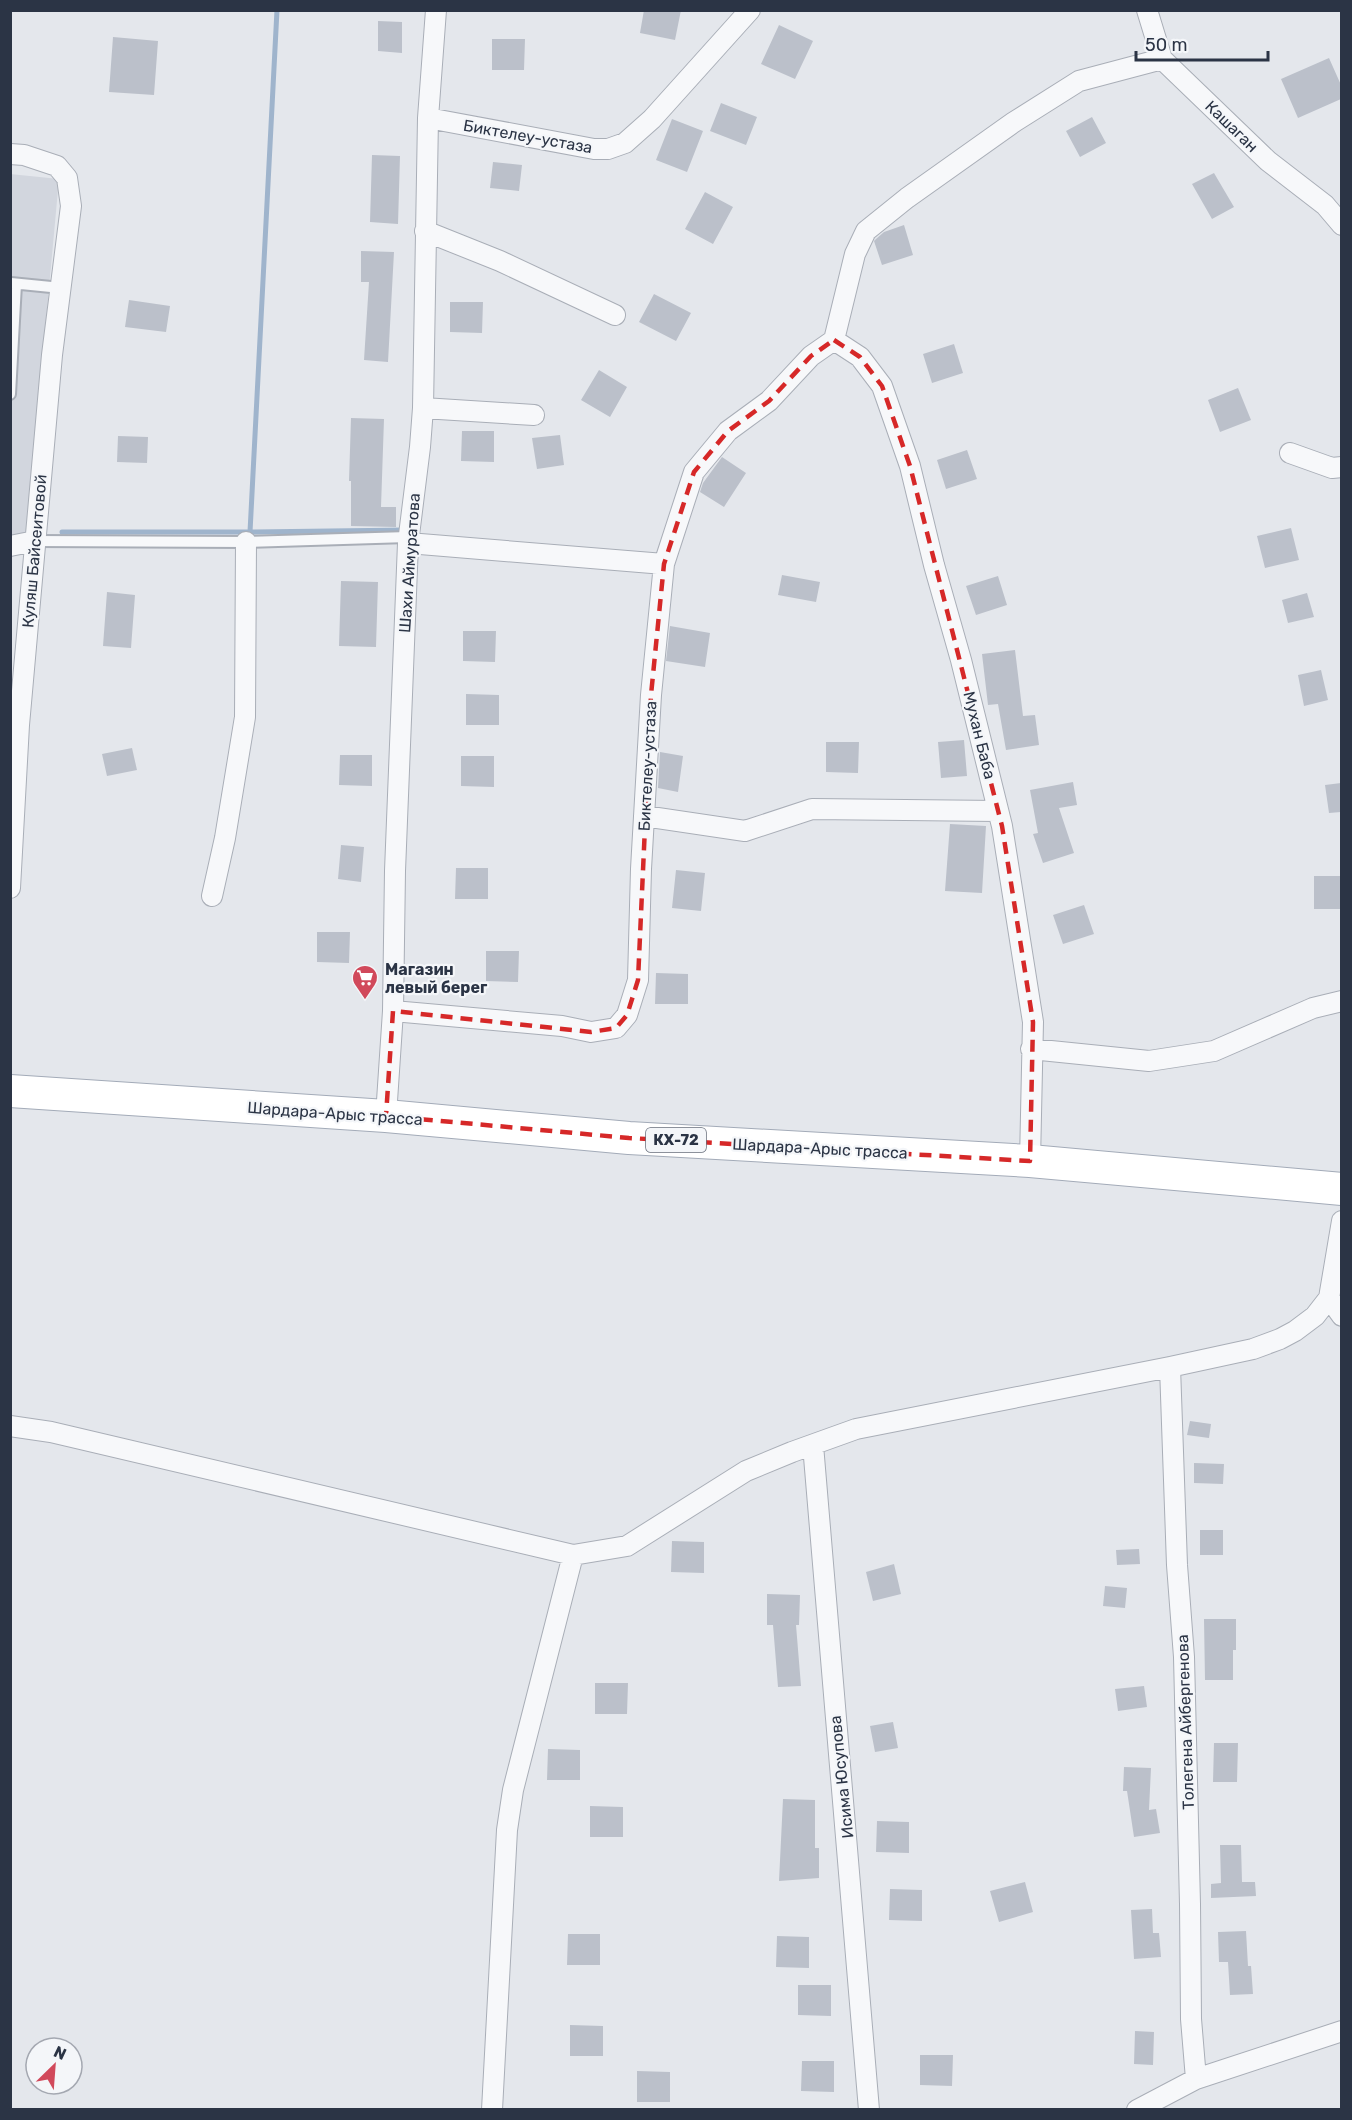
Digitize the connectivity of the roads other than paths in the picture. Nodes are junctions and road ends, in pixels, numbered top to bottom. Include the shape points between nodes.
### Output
1 (436, 10) edge
2 (750, 10) edge
3 (1147, 10) edge
4 (1162, 59) junction
5 (428, 118) junction
6 (10, 154) edge
7 (1341, 225) edge
8 (425, 231) junction
9 (14, 284) edge
10 (61, 288) junction
11 (615, 315) dead end
12 (834, 340) junction
13 (10, 394) edge
14 (423, 408) junction
15 (534, 416) dead end
16 (1290, 453) dead end
17 (1341, 467) edge
18 (408, 540) junction
19 (35, 541) junction
20 (246, 542) junction
21 (10, 546) edge
22 (664, 564) junction
23 (998, 811) junction
24 (644, 816) junction
25 (10, 888) edge
26 (212, 896) dead end
27 (1341, 1001) edge
28 (393, 1011) junction
29 (1031, 1049) junction
30 (10, 1090) edge
31 (386, 1116) junction
32 (1030, 1161) junction
33 (1341, 1189) edge
34 (1341, 1221) edge
35 (1329, 1298) junction
36 (1341, 1316) edge
37 (1170, 1366) junction
38 (10, 1426) edge
39 (813, 1445) junction
40 (573, 1556) junction
41 (1341, 2031) edge
42 (1196, 2079) junction
43 (492, 2109) edge
44 (869, 2109) edge
45 (1137, 2109) edge

1 - 5 street, Шахи Аймуратова
2 - 5 street, Биктелеу-устаза via 652,120 618,146 594,149
3 - 4 street, Кашаган
4 - 7 street, Кашаган via 1268,161 1325,205
4 - 12 street via 1079,81 1004,129 866,231 855,254
5 - 8 street, Шахи Аймуратова
6 - 10 street, Куляш Байсеитовой via 57,166 67,178 71,206
8 - 11 street
8 - 14 street, Шахи Аймуратова
9 - 10 lane
9 - 13 lane
10 - 19 street, Куляш Байсеитовой
12 - 22 street, Биктелеу-устаза via 811,356 769,401 728,431 694,472
12 - 23 street, Мухан Баба via 860,357 882,386 910,466
14 - 15 street
14 - 18 street, Шахи Аймуратова
16 - 17 street via 1332,468
18 - 20 lane
18 - 22 street
18 - 28 street, Шахи Аймуратова via 394,871
19 - 20 lane
19 - 21 street
19 - 25 street, Куляш Байсеитовой
20 - 26 street via 244,717
22 - 24 street, Биктелеу-устаза
23 - 24 street via 812,809 745,831
23 - 29 street, Мухан Баба via 1033,1022
24 - 28 street, Биктелеу-устаза via 638,980 627,1015 616,1028 591,1032
27 - 29 street via 1313,1008 1214,1051 1149,1061
28 - 31 street, Шахи Аймуратова
29 - 32 street, Мухан Баба
30 - 31 main road, Шардара-Арыс трасса / КХ-72
31 - 32 main road, Шардара-Арыс трасса / КХ-72 via 629,1138
32 - 33 main road, Шардара-Арыс трасса / КХ-72
34 - 35 street
35 - 36 street
35 - 37 street via 1315,1316 1280,1339 1253,1349
37 - 39 street via 856,1429
37 - 42 street, Толегена Айбергенова via 1185,1668 1191,2019
38 - 40 street via 51,1432
39 - 40 street via 746,1471 627,1546
39 - 44 street, Исима Юсупова
40 - 43 street via 513,1790 506,1841
41 - 42 street
42 - 45 street

